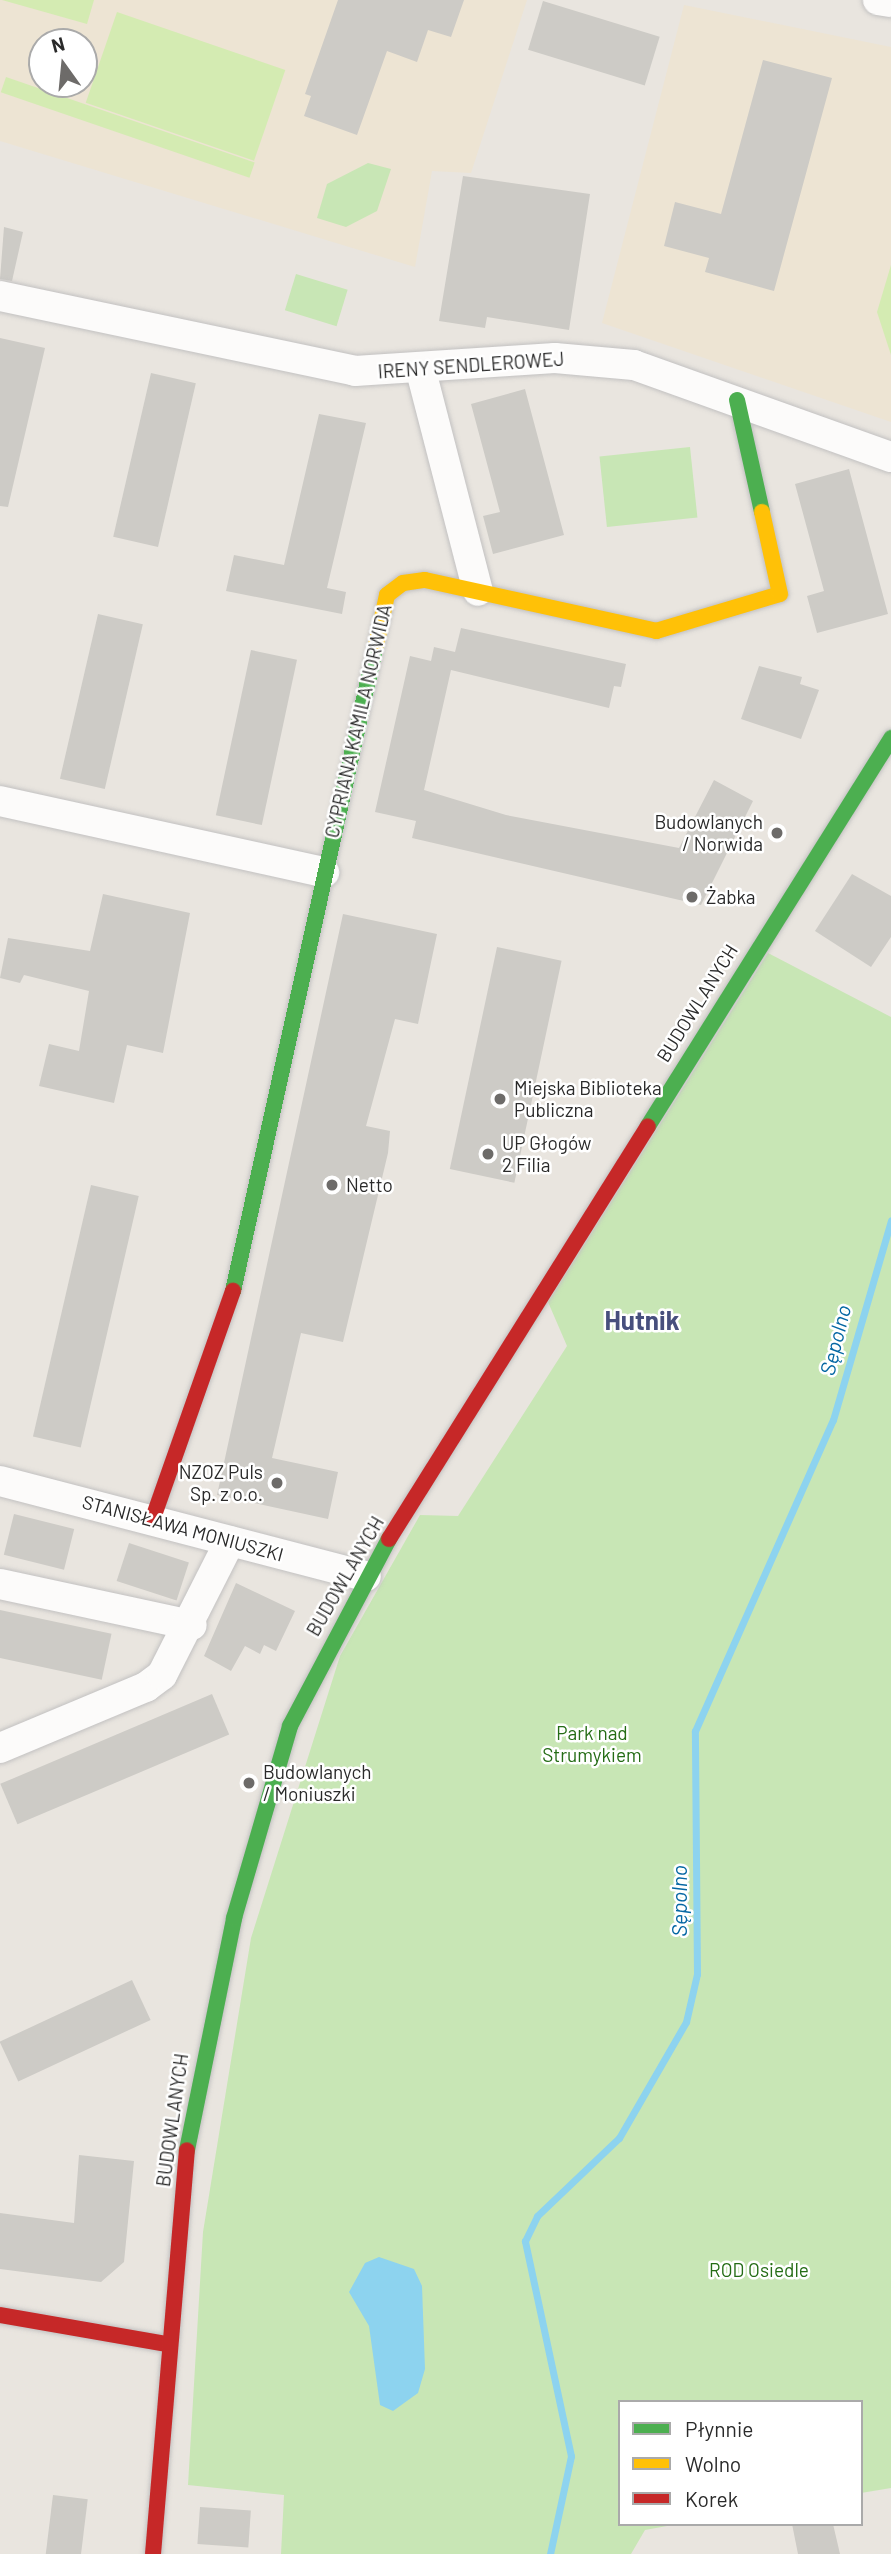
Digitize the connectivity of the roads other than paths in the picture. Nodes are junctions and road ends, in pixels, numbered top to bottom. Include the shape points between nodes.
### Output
1 (878, 0) edge
2 (891, 2) edge
3 (0, 296) edge
4 (421, 371) junction
5 (737, 400) junction
6 (891, 457) edge
7 (478, 591) junction
8 (891, 738) edge
9 (0, 801) edge
10 (324, 872) junction
11 (0, 1482) edge
12 (153, 1518) junction
13 (230, 1541) junction
14 (366, 1576) junction
15 (0, 1584) edge
16 (192, 1625) junction
17 (0, 1748) edge
18 (0, 2315) edge
19 (167, 2344) junction
20 (153, 2554) edge

1 - 2 street
3 - 4 street, IRENY SENDLEROWEJ via 302,363
4 - 5 street, IRENY SENDLEROWEJ via 584,358 634,365
4 - 7 street
5 - 6 street, IRENY SENDLEROWEJ
5 - 7 street, CYPRIANA KAMILA NORWIDA via 780,594 656,631
7 - 10 street, CYPRIANA KAMILA NORWIDA via 411,580 387,595
8 - 14 street, BUDOWLANYCH
9 - 10 street
10 - 12 street, CYPRIANA KAMILA NORWIDA via 235,1284
11 - 12 street, STANISŁAWA MONIUSZKI
12 - 13 street, STANISŁAWA MONIUSZKI
13 - 14 street, STANISŁAWA MONIUSZKI
13 - 16 street
14 - 19 street, BUDOWLANYCH via 290,1726 234,1918 188,2134
15 - 16 street
16 - 17 street via 162,1675 146,1687
18 - 19 street
19 - 20 street, BUDOWLANYCH

